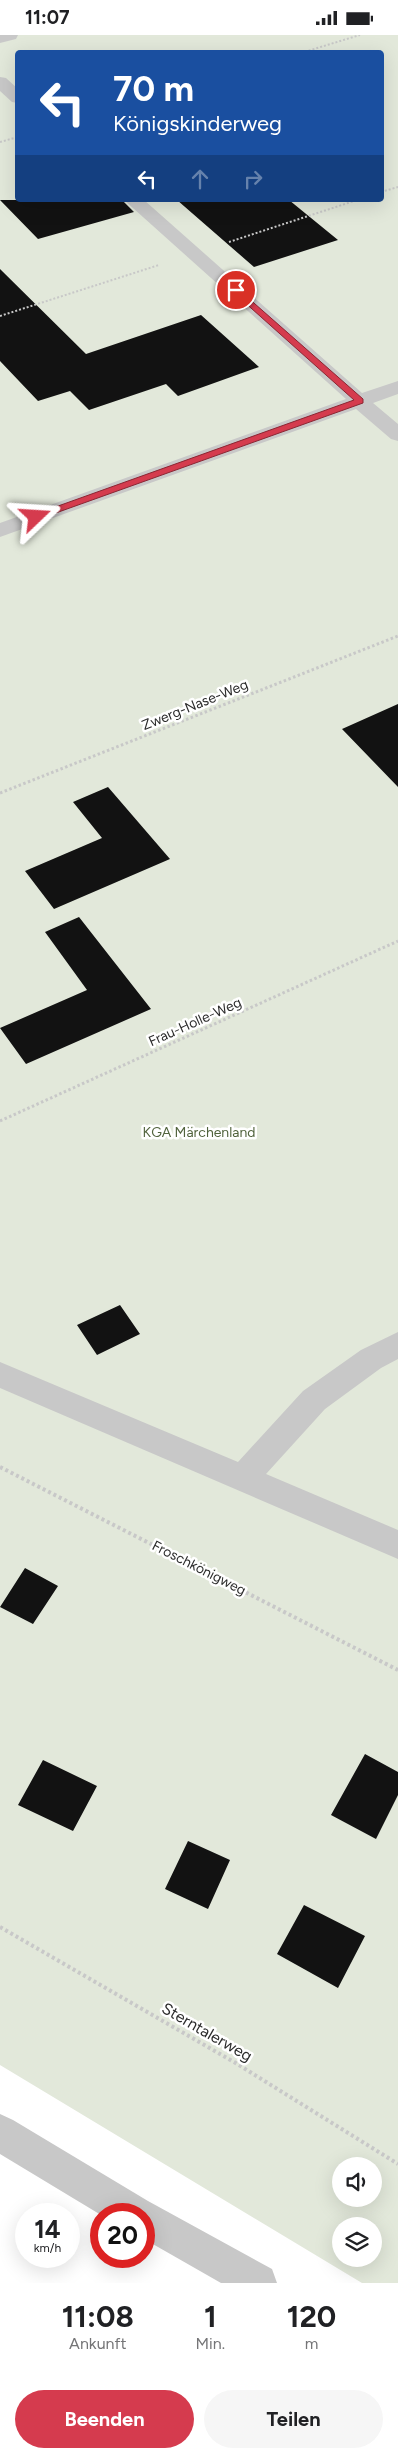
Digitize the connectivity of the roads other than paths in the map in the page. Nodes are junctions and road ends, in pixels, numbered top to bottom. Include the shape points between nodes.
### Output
1 (10, 35) edge
2 (0, 38) edge
3 (0, 82) edge
4 (15, 95) edge
5 (135, 202) edge
6 (398, 387) edge
7 (360, 401) junction
8 (398, 435) edge
9 (0, 530) edge
10 (398, 1344) edge
11 (0, 1375) edge
12 (243, 1478) junction
13 (398, 1545) edge
14 (0, 2133) edge
15 (117, 2203) edge
16 (155, 2225) edge
17 (258, 2283) edge

1 - 2 street
3 - 4 street
5 - 7 street
6 - 7 street
7 - 8 street
7 - 9 street
10 - 12 street via 370,1359 314,1400
11 - 12 street
12 - 13 street
14 - 15 street
16 - 17 street

